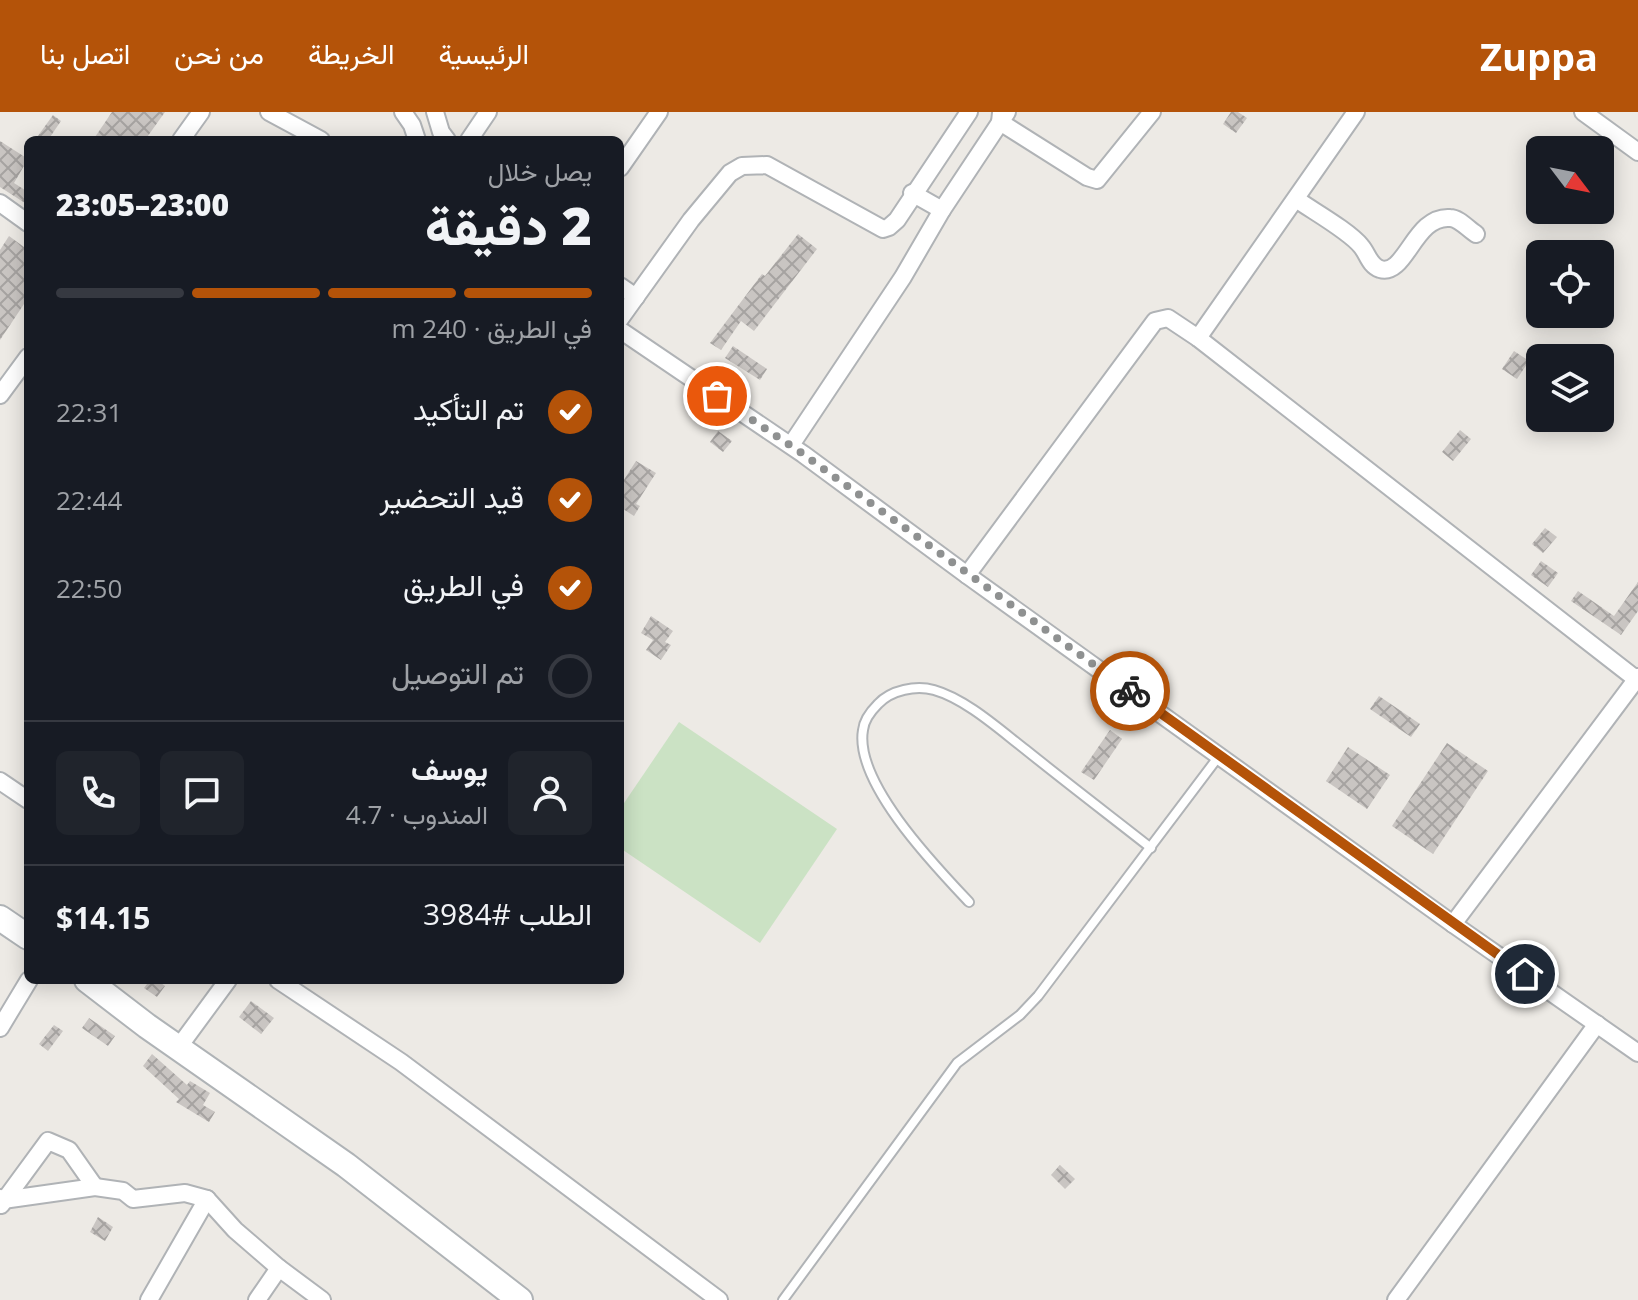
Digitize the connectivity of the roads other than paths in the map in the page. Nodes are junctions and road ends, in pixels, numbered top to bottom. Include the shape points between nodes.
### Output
1 (201, 112) edge
2 (269, 112) edge
3 (403, 112) edge
4 (435, 112) edge
5 (488, 112) edge
6 (659, 112) edge
7 (969, 112) edge
8 (1152, 112) edge
9 (1583, 112) edge
10 (1351, 114) edge
11 (1002, 115) edge
12 (184, 136) edge
13 (314, 136) edge
14 (416, 136) edge
15 (444, 136) edge
16 (472, 136) edge
17 (1638, 152) edge
18 (624, 162) edge
19 (912, 193) junction
20 (1296, 199) junction
21 (0, 203) edge
22 (942, 210) junction
23 (24, 220) edge
24 (1476, 234) dead end
25 (624, 289) edge
26 (636, 297) junction
27 (624, 314) edge
28 (624, 333) edge
29 (1198, 338) junction
30 (24, 362) edge
31 (0, 395) edge
32 (791, 445) junction
33 (967, 575) junction
34 (1637, 678) edge
35 (1220, 756) junction
36 (0, 781) edge
37 (24, 797) edge
38 (1151, 848) junction
39 (969, 902) dead end
40 (0, 918) edge
41 (1453, 924) junction
42 (24, 934) edge
43 (27, 984) edge
44 (92, 984) edge
45 (225, 984) edge
46 (284, 984) edge
47 (1597, 1024) junction
48 (0, 1028) edge
49 (178, 1048) junction
50 (1638, 1053) edge
51 (95, 1187) junction
52 (207, 1199) junction
53 (1, 1202) edge
54 (279, 1268) junction
55 (149, 1300) edge
56 (257, 1300) edge
57 (322, 1300) edge
58 (520, 1300) edge
59 (719, 1300) edge
60 (783, 1300) edge
61 (1396, 1300) edge

1 - 12 street
2 - 13 street
3 - 14 street
4 - 15 street
5 - 16 street
6 - 18 street
7 - 19 street
8 - 11 street via 1097,180
9 - 17 street
10 - 20 street
11 - 22 street
19 - 22 street
19 - 26 street via 897,220 883,229 767,165 742,166 691,220
20 - 24 street via 1387,270 1398,265 1417,236 1437,219 1455,219
20 - 29 street
21 - 23 street
22 - 32 street
25 - 26 street
26 - 27 street
28 - 32 street
29 - 33 street via 1168,318 1155,321
29 - 34 street
30 - 31 street
32 - 33 street
33 - 35 street
34 - 41 street
35 - 38 lane
35 - 41 street
36 - 37 street
38 - 39 lane via 981,715 937,691 905,689 883,698 870,713 862,744 867,767 917,846
38 - 60 lane via 1038,996 957,1063
40 - 42 street
41 - 47 street
43 - 48 street
44 - 49 street
45 - 49 street
46 - 59 street via 401,1062
47 - 50 street
47 - 61 street
49 - 58 street via 346,1165
51 - 52 street via 123,1191 133,1199 185,1193
51 - 53 street
51 - 53 street via 69,1150 48,1141
52 - 54 street
52 - 55 street
54 - 56 street
54 - 57 street

